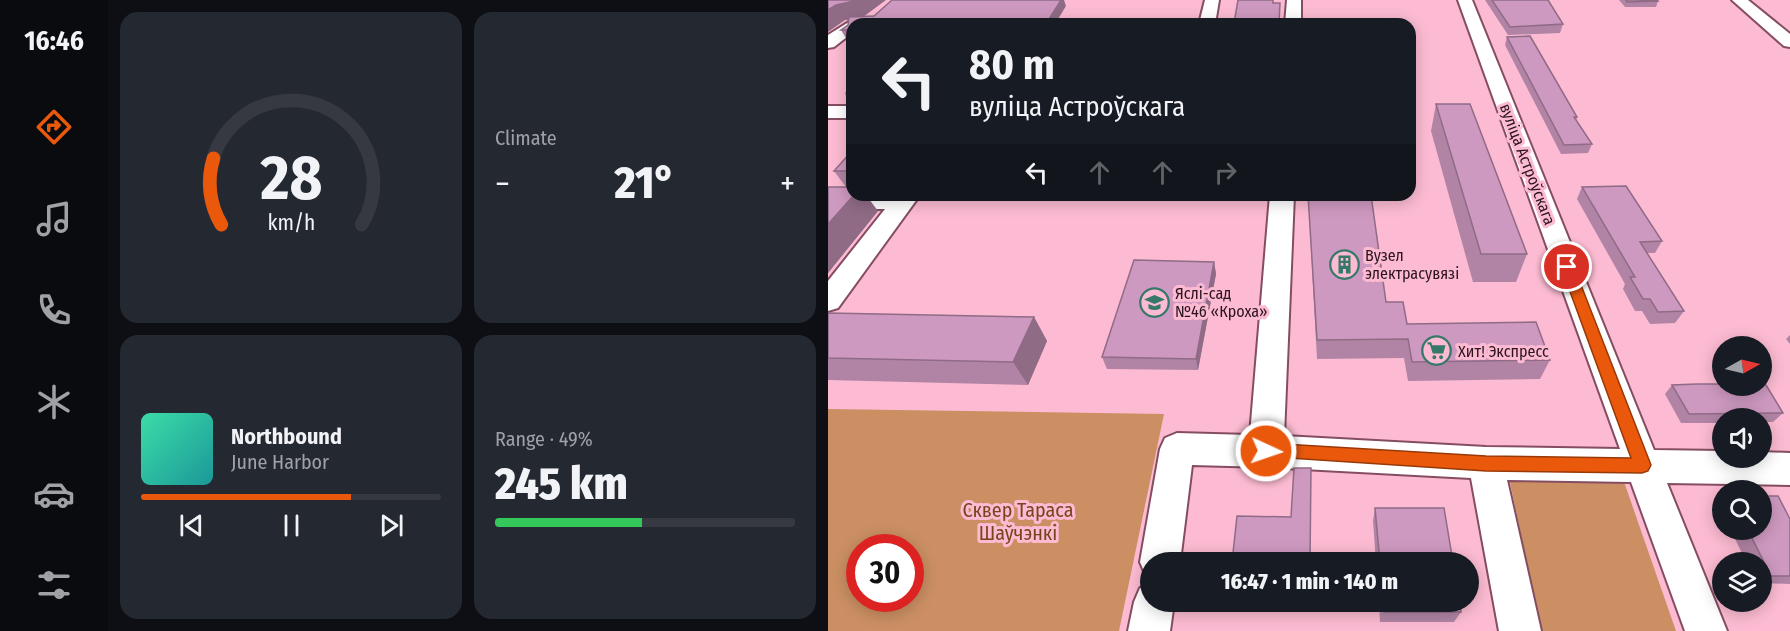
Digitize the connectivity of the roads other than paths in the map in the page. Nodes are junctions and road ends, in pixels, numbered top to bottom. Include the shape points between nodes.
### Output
1 (1212, 0) edge
2 (1294, 0) edge
3 (1465, 0) edge
4 (1739, 0) edge
5 (1209, 18) edge
6 (1293, 18) edge
7 (846, 29) edge
8 (1790, 42) edge
9 (828, 43) edge
10 (828, 112) edge
11 (846, 112) edge
12 (848, 201) edge
13 (904, 201) edge
14 (1282, 201) edge
15 (828, 202) edge
16 (832, 315) edge
17 (1266, 451) junction
18 (1486, 464) junction
19 (1642, 465) junction
20 (1790, 469) edge
21 (1162, 552) edge
22 (1152, 612) edge
23 (1149, 631) edge
24 (1520, 631) edge
25 (1706, 631) edge

1 - 5 street
2 - 6 street
3 - 19 street, вуліца Астроўскага
4 - 8 street
7 - 9 street
10 - 11 street
12 - 15 street
13 - 16 street
14 - 17 street
17 - 18 street
17 - 21 street via 1177,449
18 - 19 street
18 - 24 street
19 - 20 street
19 - 25 street, вуліца Астроўскага
22 - 23 street

